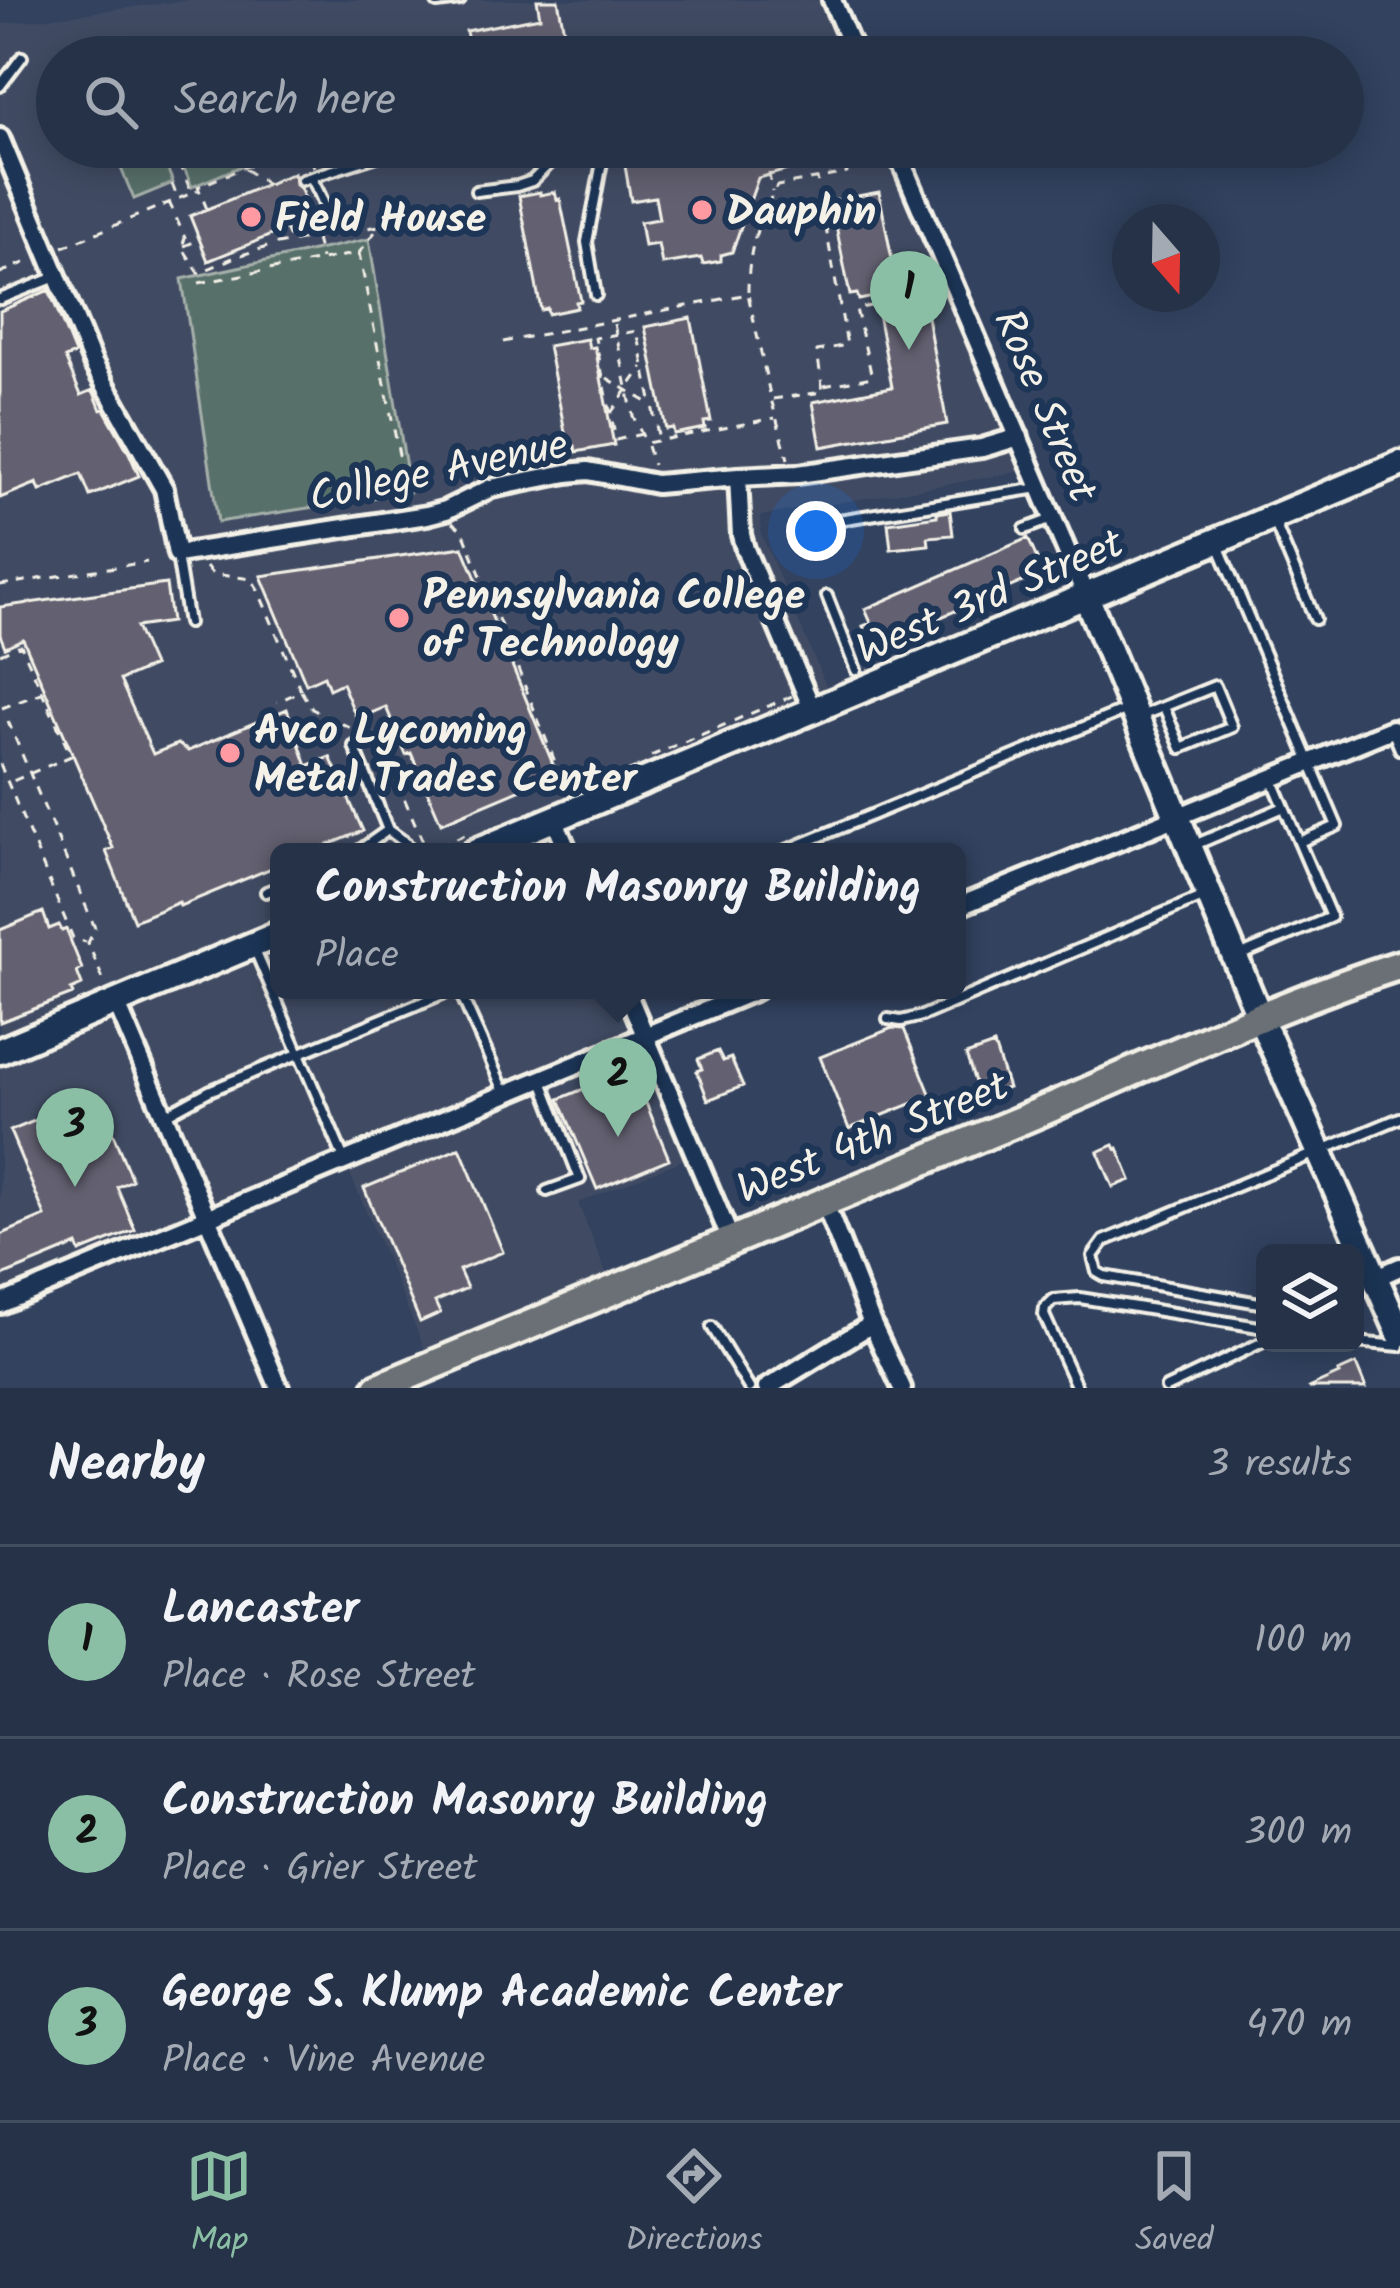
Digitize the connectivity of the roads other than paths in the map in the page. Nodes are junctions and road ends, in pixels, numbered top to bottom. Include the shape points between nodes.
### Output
1 (460, 0) edge
2 (832, 0) edge
3 (437, 3) dead end
4 (847, 36) edge
5 (22, 57) dead end
6 (0, 86) edge
7 (2, 147) edge
8 (339, 168) edge
9 (545, 168) edge
10 (601, 168) edge
11 (904, 168) edge
12 (476, 191) dead end
13 (323, 226) road end
14 (57, 276) junction
15 (596, 295) dead end
16 (0, 299) edge
17 (1018, 437) junction
18 (1400, 464) edge
19 (738, 477) junction
20 (1040, 488) junction
21 (1272, 518) junction
22 (1054, 519) junction
23 (820, 524) dead end
24 (1025, 529) dead end
25 (1216, 542) junction
26 (177, 554) junction
27 (827, 596) dead end
28 (1086, 596) junction
29 (1315, 619) dead end
30 (188, 622) dead end
31 (856, 670) dead end
32 (1164, 707) junction
33 (813, 711) junction
34 (1134, 712) junction
35 (1392, 729) joint
36 (354, 746) dead end
37 (1400, 749) edge
38 (1310, 762) junction
39 (1272, 777) junction
40 (1284, 807) junction
41 (1177, 816) junction
42 (554, 819) junction
43 (388, 830) junction
44 (1299, 842) junction
45 (370, 843) edge
46 (406, 843) edge
47 (497, 843) edge
48 (564, 843) edge
49 (805, 843) edge
50 (1190, 847) junction
51 (270, 890) edge
52 (266, 892) dead end
53 (1209, 894) junction
54 (966, 903) edge
55 (270, 938) edge
56 (253, 945) junction
57 (1236, 957) junction
58 (1400, 965) edge
59 (270, 985) edge
60 (110, 994) junction
61 (966, 997) edge
62 (276, 999) edge
63 (434, 999) edge
64 (460, 999) edge
65 (630, 999) edge
66 (734, 999) edge
67 (962, 999) edge
68 (1260, 1018) junction
69 (888, 1019) dead end
70 (645, 1036) junction
71 (0, 1051) edge
72 (299, 1053) junction
73 (541, 1080) junction
74 (506, 1095) junction
75 (163, 1116) junction
76 (1400, 1118) edge
77 (1319, 1152) junction
78 (346, 1162) junction
79 (547, 1191) dead end
80 (824, 1201) junction
81 (206, 1218) junction
82 (731, 1240) junction
83 (1400, 1267) edge
84 (1365, 1282) edge
85 (1256, 1302) edge
86 (0, 1304) edge
87 (872, 1324) junction
88 (712, 1327) dead end
89 (1256, 1327) edge
90 (1400, 1334) edge
91 (1364, 1343) edge
92 (1256, 1345) edge
93 (1400, 1346) edge
94 (279, 1388) edge
95 (378, 1388) edge
96 (748, 1388) edge
97 (767, 1388) edge
98 (902, 1388) edge
99 (1076, 1388) edge
100 (1166, 1388) edge

1 - 3 lane
2 - 4 street
5 - 6 lane
7 - 14 street
8 - 13 lane via 310,177 326,212
9 - 12 lane via 532,181
10 - 15 lane via 587,242
11 - 17 street, Rose Street
14 - 16 lane
14 - 26 street via 93,363 164,489
17 - 19 street, College Avenue
17 - 20 street, Rose Street
18 - 21 main road, West 3rd Street
19 - 26 street, College Avenue via 656,484 567,473 491,488 427,515
19 - 33 street via 745,549
20 - 22 street, Rose Street
20 - 23 lane
21 - 25 main road, West 3rd Street
21 - 29 lane
22 - 24 lane
22 - 28 street, Rose Street
25 - 28 main road, West 3rd Street
25 - 38 lane
26 - 30 lane
27 - 31 lane
28 - 33 main road, West 3rd Street
28 - 34 main road, Rose Street
32 - 32 lane via 1215,686 1232,727 1181,748
32 - 34 lane
33 - 42 main road, West 3rd Street
34 - 41 main road, Rose Street
34 - 49 lane
35 - 37 lane
35 - 38 street
36 - 43 lane
38 - 39 street
38 - 44 lane via 1337,826
39 - 40 lane
39 - 41 street
40 - 44 lane
40 - 50 lane
41 - 50 main road, Rose Street
41 - 54 street
42 - 47 main road, West 3rd Street
42 - 48 street
43 - 45 lane
43 - 46 lane
44 - 57 lane via 1331,917
50 - 53 main road, Rose Street
51 - 52 lane
53 - 57 main road, Rose Street
53 - 61 lane
55 - 56 main road
56 - 59 lane
56 - 60 main road
57 - 68 main road, Rose Street
58 - 68 main road, West 4th Street
60 - 71 main road
60 - 75 street
62 - 72 lane
63 - 72 lane
64 - 74 lane
65 - 70 street
66 - 70 street
67 - 69 lane
68 - 77 main road, Rose Street
68 - 80 main road, West 4th Street
70 - 73 street
70 - 82 street
72 - 75 lane
72 - 78 lane
73 - 74 street
73 - 79 lane via 580,1179
74 - 78 street
75 - 81 street
76 - 77 lane
77 - 84 main road, Rose Street
77 - 85 lane via 1104,1241 1094,1256 1104,1276
78 - 81 street
80 - 82 main road, West 4th Street
80 - 87 street
81 - 86 street
81 - 94 street
82 - 95 main road, West 4th Street
83 - 84 street
84 - 90 main road, Rose Street
87 - 97 street
87 - 98 street
88 - 96 lane
89 - 99 lane via 1053,1300 1044,1315
91 - 93 lane
92 - 100 lane

